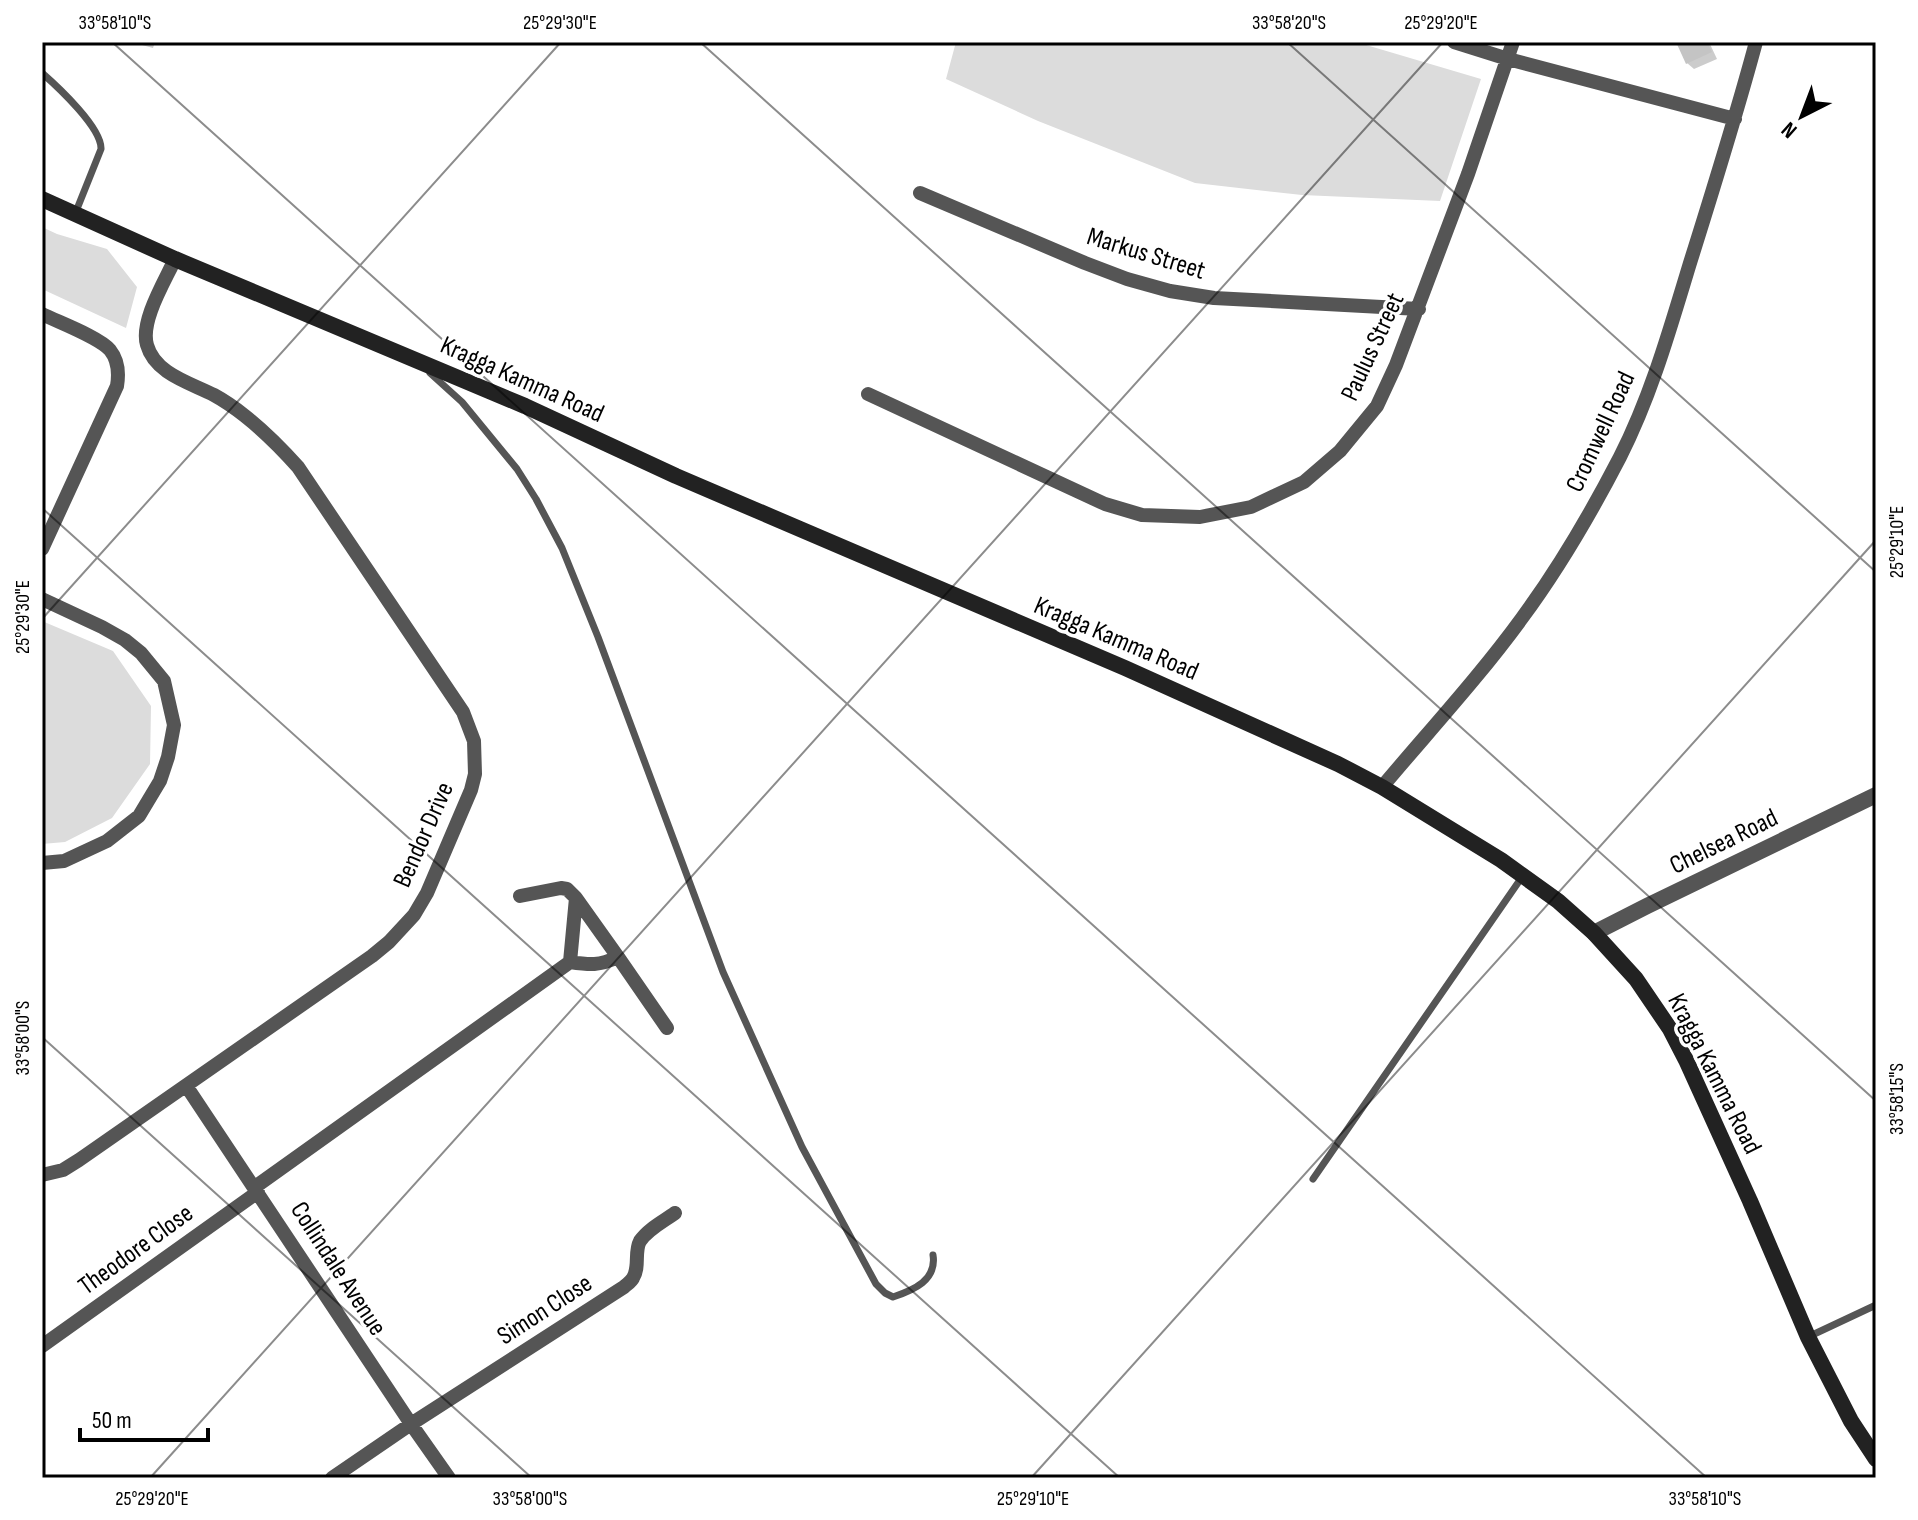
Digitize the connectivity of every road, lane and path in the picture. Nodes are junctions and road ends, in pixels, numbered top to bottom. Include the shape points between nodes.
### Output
1 (1454, 42) edge
2 (1513, 42) edge
3 (1756, 42) edge
4 (1508, 59) junction
5 (42, 73) edge
6 (1735, 119) junction
7 (920, 193) dead end
8 (42, 199) edge
9 (75, 214) junction
10 (175, 259) junction
11 (1419, 309) junction
12 (42, 314) edge
13 (413, 359) junction
14 (868, 394) dead end
15 (42, 549) edge
16 (42, 599) edge
17 (1382, 787) junction
18 (1876, 795) edge
19 (42, 863) edge
20 (1523, 876) junction
21 (520, 896) dead end
22 (576, 898) junction
23 (1594, 933) junction
24 (618, 957) junction
25 (570, 962) junction
26 (667, 1028) dead end
27 (187, 1087) junction
28 (42, 1175) edge
29 (1313, 1179) dead end
30 (257, 1190) junction
31 (675, 1213) dead end
32 (933, 1255) dead end
33 (1876, 1305) edge
34 (1808, 1337) junction
35 (42, 1346) edge
36 (411, 1424) junction
37 (1873, 1449) edge
38 (332, 1478) edge
39 (449, 1478) edge

1 - 4 street
2 - 4 street, Paulus Street
3 - 6 street, Cromwell Road
4 - 6 street
4 - 11 street, Paulus Street
5 - 9 lane via 102,143
6 - 17 street, Cromwell Road via 1656,371 1621,455 1521,619
7 - 11 street, Markus Street via 1085,263 1170,291
8 - 9 main road, Kragga Kamma Road
9 - 10 main road, Kragga Kamma Road
10 - 13 main road, Kragga Kamma Road
10 - 27 street, Bendor Drive via 150,314 150,353 162,368 244,415 298,467 463,712 476,759 471,790 427,893 402,929
11 - 14 street, Paulus Street via 1377,406 1340,451 1304,482 1251,507 1200,517 1142,515 1105,504
12 - 15 street via 103,344 118,371 117,386
13 - 17 main road, Kragga Kamma Road via 1251,724
13 - 32 lane via 462,402 517,469 562,548 723,972 802,1147 876,1284 893,1297 905,1293 928,1278
16 - 19 street via 102,627 141,653 164,681 174,725 160,781 139,816 107,841 64,861
17 - 20 main road, Kragga Kamma Road
18 - 23 street, Chelsea Road
20 - 23 main road, Kragga Kamma Road
20 - 29 lane
21 - 22 street via 561,888
22 - 24 street
22 - 25 street
23 - 34 main road, Kragga Kamma Road via 1636,979 1670,1029
24 - 25 street via 604,964
24 - 26 street
25 - 30 street, Theodore Close
27 - 28 street, Bendor Drive via 71,1165
27 - 30 street, Collindale Avenue
30 - 35 street, Theodore Close
30 - 36 street, Collindale Avenue
31 - 36 street, Simon Close via 640,1241 633,1278 624,1287
33 - 34 lane
34 - 37 main road, Kragga Kamma Road via 1851,1421
36 - 38 street, Simon Close
36 - 39 street, Collindale Avenue

